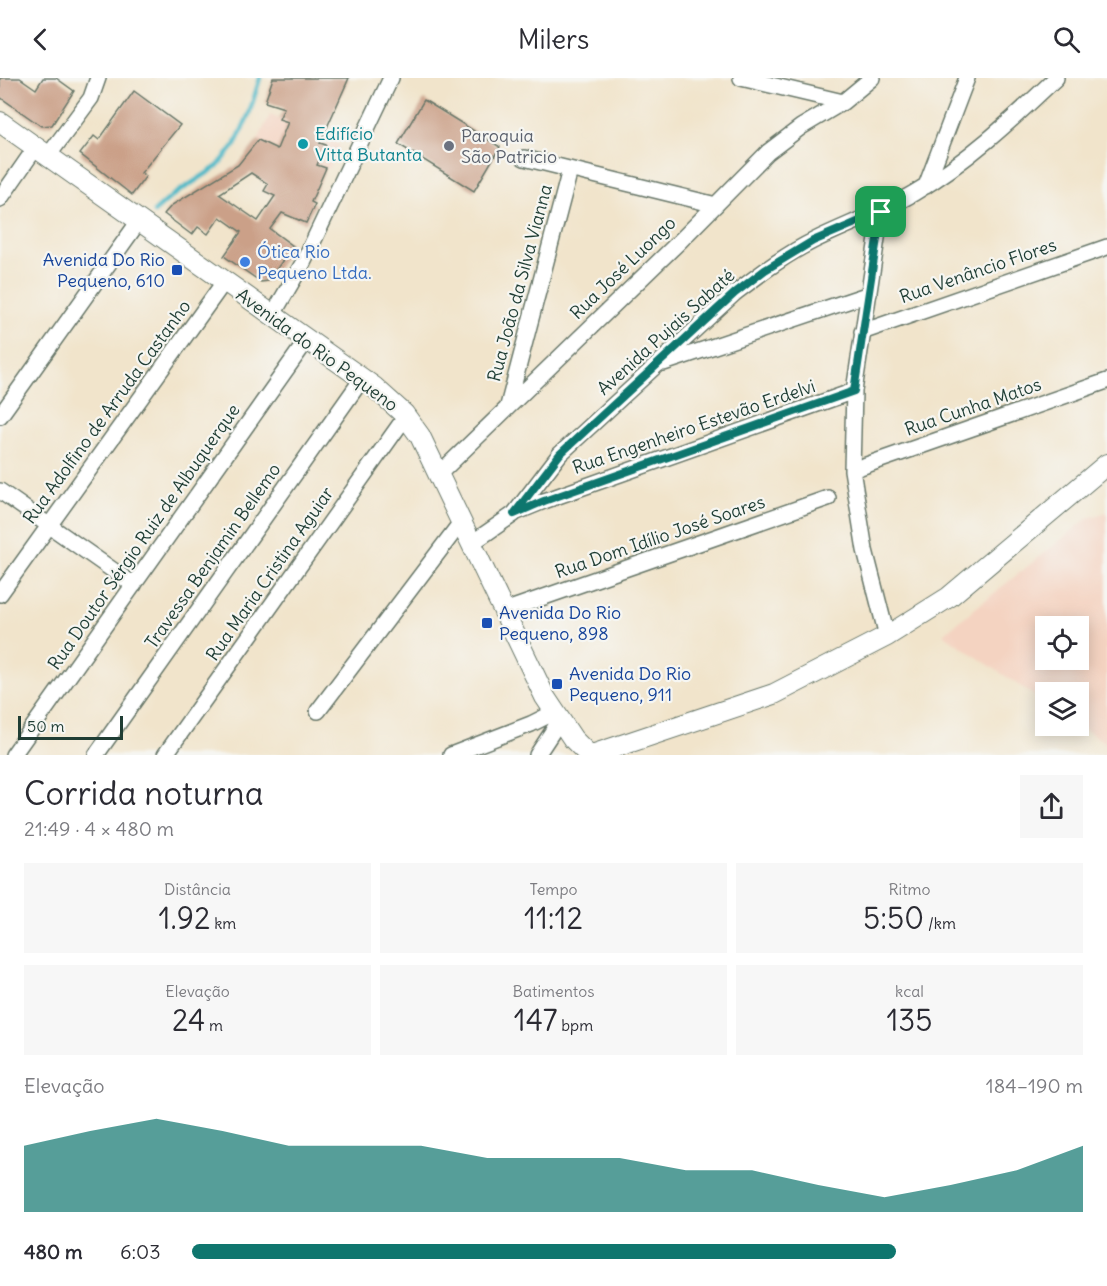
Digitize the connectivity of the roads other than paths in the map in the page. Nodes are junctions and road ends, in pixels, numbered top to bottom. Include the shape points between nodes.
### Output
1 (98, 78) edge
2 (391, 78) edge
3 (741, 78) edge
4 (872, 78) edge
5 (967, 78) edge
6 (1056, 78) edge
7 (843, 102) junction
8 (0, 122) edge
9 (42, 152) junction
10 (524, 158) dead end
11 (570, 170) junction
12 (926, 186) junction
13 (0, 199) edge
14 (716, 205) junction
15 (881, 212) junction
16 (139, 220) junction
17 (1107, 247) edge
18 (224, 282) junction
19 (869, 294) junction
20 (272, 316) junction
21 (862, 332) junction
22 (307, 340) junction
23 (660, 364) junction
24 (362, 379) junction
25 (1107, 381) edge
26 (854, 391) junction
27 (508, 406) junction
28 (0, 416) edge
29 (406, 416) junction
30 (1107, 464) edge
31 (852, 470) junction
32 (439, 474) junction
33 (0, 491) edge
34 (828, 498) dead end
35 (514, 514) junction
36 (462, 521) junction
37 (49, 526) junction
38 (472, 543) junction
39 (134, 585) junction
40 (0, 594) edge
41 (504, 611) junction
42 (886, 636) junction
43 (318, 711) dead end
44 (557, 716) junction
45 (13, 755) edge
46 (96, 755) edge
47 (165, 755) edge
48 (451, 755) edge
49 (537, 755) edge
50 (590, 755) edge

1 - 9 street via 91,98
2 - 20 street via 303,263
3 - 7 street
4 - 7 street, Rua José Luongo
5 - 12 street
6 - 12 street, Avenida Pujais Sabaté via 988,140
7 - 14 street, Rua José Luongo via 768,152
8 - 9 main road, Avenida do Rio Pequeno
9 - 13 street
9 - 16 main road, Avenida do Rio Pequeno
10 - 11 street
11 - 14 street
11 - 27 street, Rua João da Silva Vianna
12 - 15 street, Avenida Pujais Sabaté
14 - 27 street, Rua José Luongo
15 - 19 street
15 - 23 street, Avenida Pujais Sabaté via 813,241 765,270
16 - 18 main road, Avenida do Rio Pequeno
16 - 28 street
17 - 21 street, Rua Venâncio Flores
18 - 20 main road, Avenida do Rio Pequeno
18 - 37 street, Rua Adolfino de Arruda Castanho
19 - 21 street
19 - 23 street
20 - 22 main road, Avenida do Rio Pequeno
21 - 26 street
22 - 24 main road, Avenida do Rio Pequeno
22 - 39 street, Rua Doutor Sérgio Ruiz de Albuquerque
23 - 35 street, Avenida Pujais Sabaté via 560,454
24 - 29 main road, Avenida do Rio Pequeno
24 - 46 street, Travessa Benjamin Bellemo
25 - 31 street, Rua Cunha Matos
26 - 31 street
26 - 35 street, Rua Engenheiro Estevão Erdelvi
27 - 32 street, Rua José Luongo
29 - 32 main road, Avenida do Rio Pequeno
29 - 47 street, Rua Maria Cristina Aguiar
30 - 42 main road via 950,597
31 - 42 street via 865,550
32 - 36 main road, Avenida do Rio Pequeno
33 - 37 street
34 - 41 street, Rua Dom Idílio José Soares
35 - 38 street, Avenida Pujais Sabaté
36 - 38 main road, Avenida do Rio Pequeno
36 - 43 street
37 - 39 street
37 - 40 street, Rua Adolfino de Arruda Castanho
38 - 41 main road, Avenida do Rio Pequeno
39 - 45 street, Rua Doutor Sérgio Ruiz de Albuquerque
41 - 44 main road, Avenida do Rio Pequeno
42 - 50 main road via 774,694
44 - 48 street
44 - 49 street
44 - 50 main road, Avenida do Rio Pequeno

